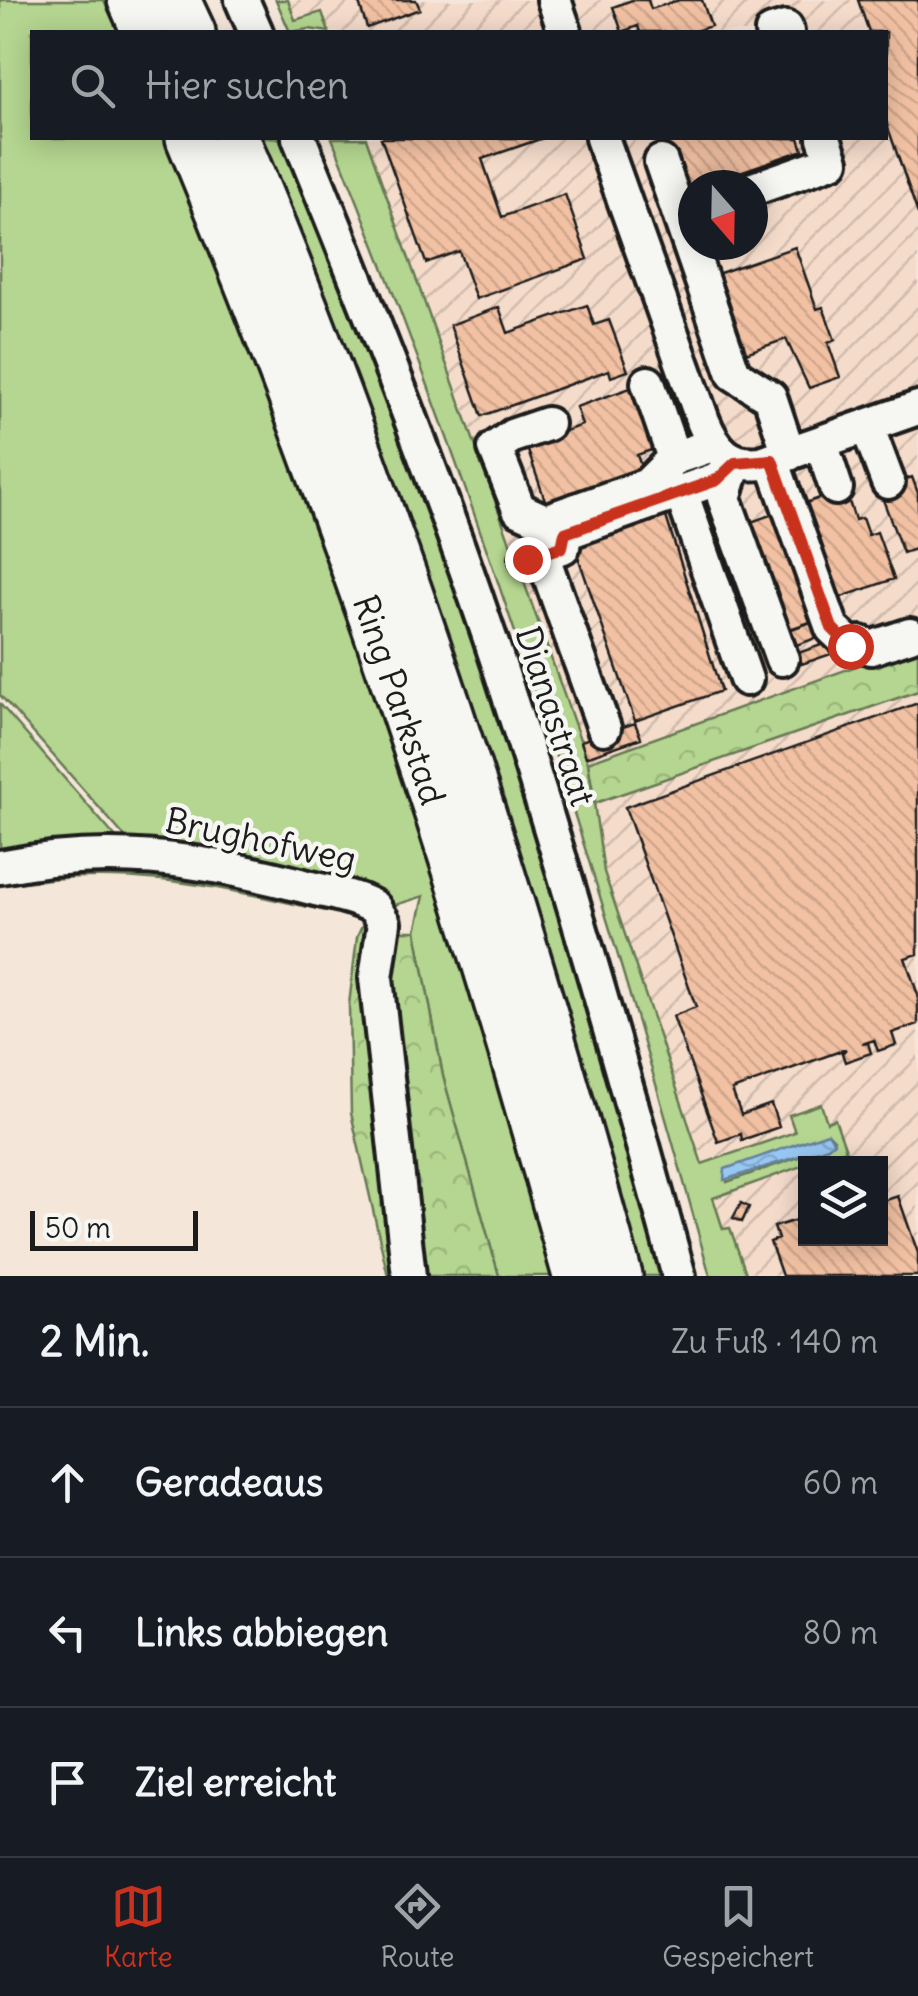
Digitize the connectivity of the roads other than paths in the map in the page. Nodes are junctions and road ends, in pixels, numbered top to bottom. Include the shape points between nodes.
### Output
1 (131, 0) edge
2 (177, 0) edge
3 (242, 0) edge
4 (554, 0) edge
5 (145, 30) edge
6 (191, 30) edge
7 (255, 30) edge
8 (564, 30) edge
9 (190, 140) edge
10 (237, 140) edge
11 (300, 140) edge
12 (603, 140) edge
13 (825, 140) edge
14 (661, 162) dead end
15 (768, 184) edge
16 (678, 200) edge
17 (678, 212) edge
18 (633, 224) junction
19 (698, 260) edge
20 (648, 383) dead end
21 (918, 408) edge
22 (547, 424) dead end
23 (867, 426) junction
24 (820, 442) junction
25 (725, 454) junction
26 (780, 457) junction
27 (674, 458) junction
28 (888, 482) dead end
29 (836, 488) dead end
30 (681, 492) junction
31 (910, 636) dead end
32 (782, 659) dead end
33 (746, 679) dead end
34 (604, 728) dead end
35 (0, 867) edge
36 (409, 1276) edge
37 (576, 1276) edge
38 (620, 1276) edge
39 (679, 1276) edge

1 - 5 highway
2 - 6 highway
3 - 7 street
4 - 8 street
9 - 37 highway, Ring Parkstad via 309,434 422,758
10 - 38 highway, Ring Parkstad via 340,401 468,760
11 - 39 street, Dianastraat via 508,694
12 - 18 street
13 - 15 street via 832,161
14 - 16 street
17 - 18 street
18 - 25 street
19 - 26 street via 734,374 770,396
20 - 27 street
21 - 23 street
22 - 27 street via 496,448 519,509 544,521 647,485
23 - 24 street
23 - 28 street
24 - 26 street
24 - 29 street
25 - 26 street
25 - 27 street
25 - 30 street via 717,480
25 - 32 street via 724,498
26 - 31 street via 832,628 850,646 871,648
30 - 33 street
30 - 34 street via 565,533 562,547 535,557
35 - 36 street, Brughofweg via 83,856 165,856 364,902 380,915 379,1018

